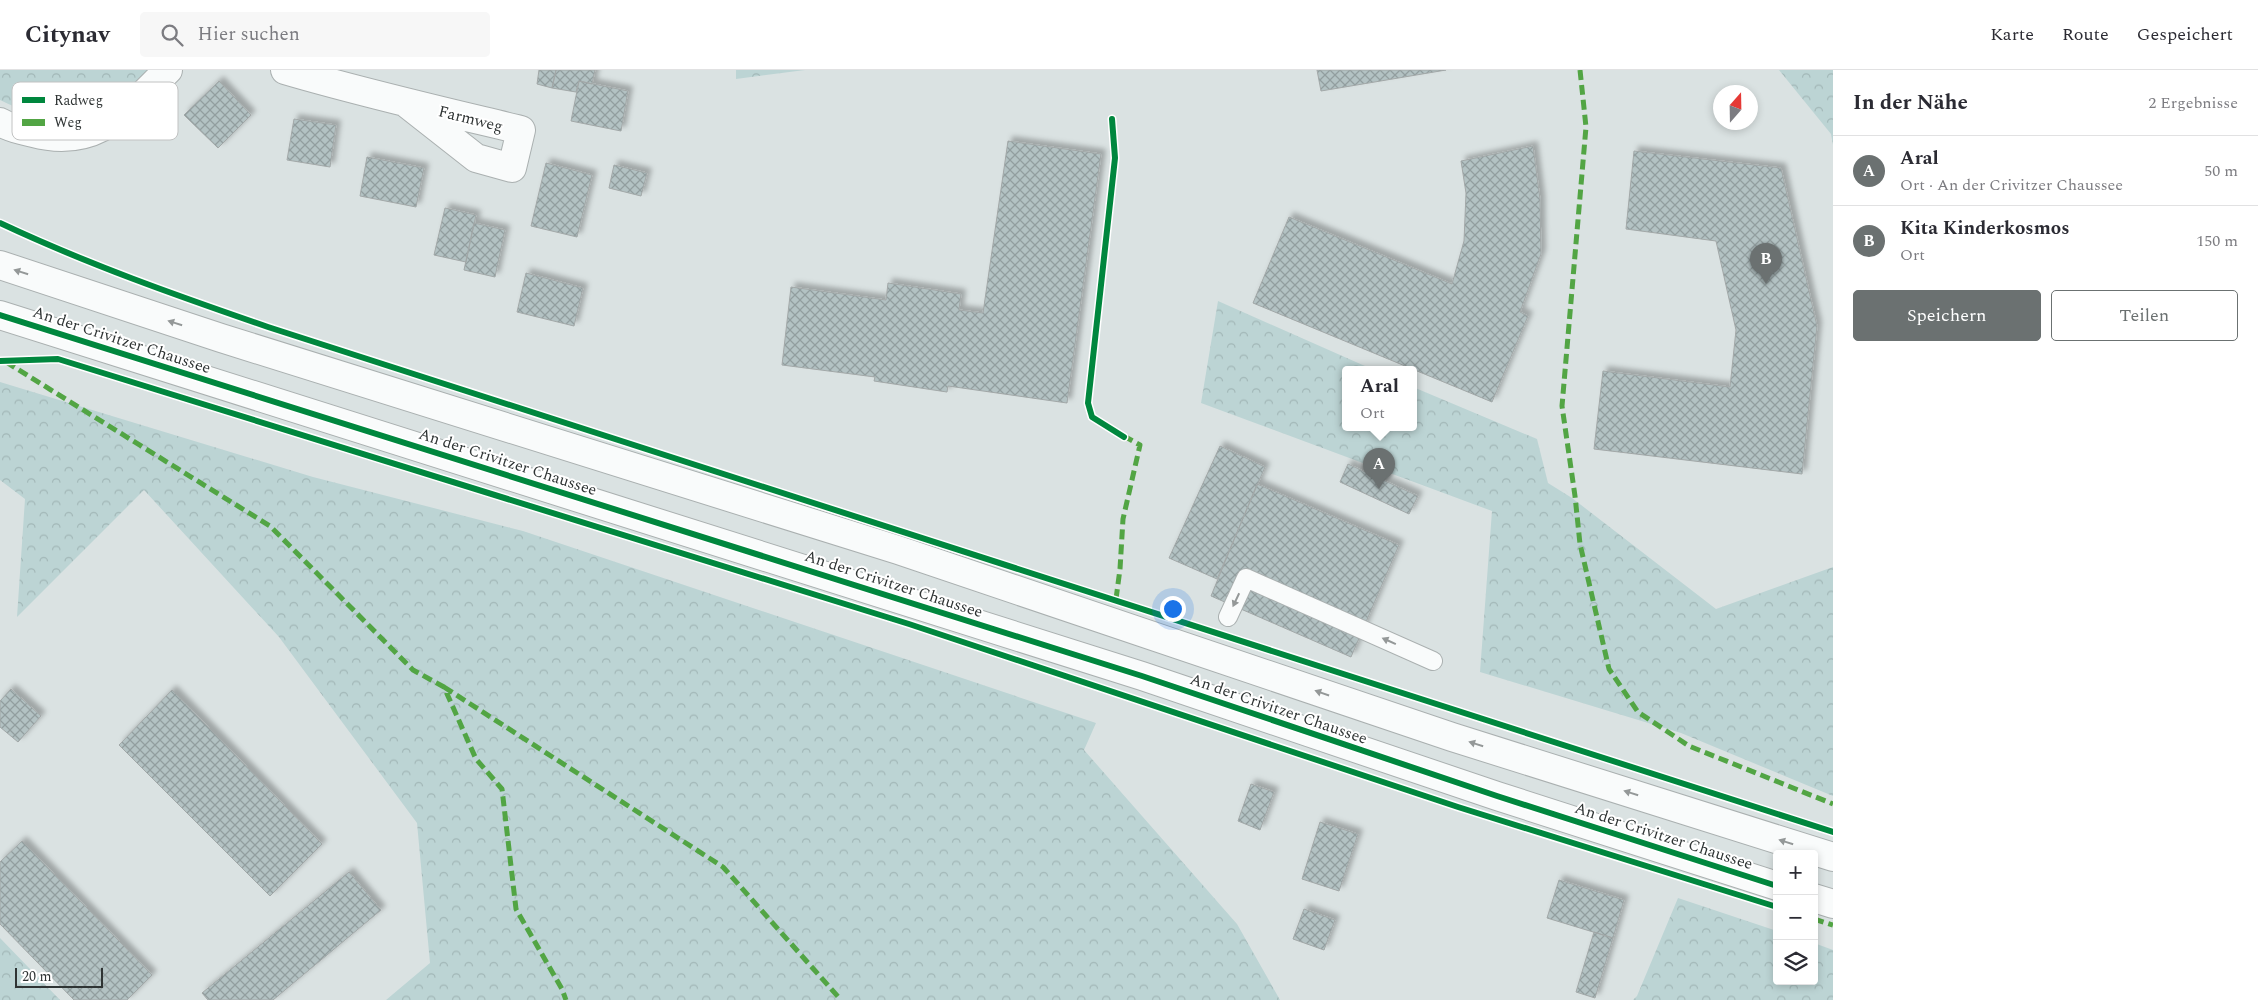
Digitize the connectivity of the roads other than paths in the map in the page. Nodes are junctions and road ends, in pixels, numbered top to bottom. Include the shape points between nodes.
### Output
1 (168, 70) edge
2 (285, 70) edge
3 (156, 82) edge
4 (406, 102) dead end
5 (0, 122) edge
6 (12, 128) edge
7 (0, 266) edge
8 (0, 315) edge
9 (1228, 617) dead end
10 (1433, 661) dead end
11 (1833, 857) edge
12 (1773, 885) edge
13 (1818, 899) edge
14 (1833, 904) edge

1 - 3 main road
2 - 4 main road
5 - 6 main road
11 -> 7 main road, An der Crivitzer Chaussee via 1442,734 898,550 231,342
8 - 12 main road, An der Crivitzer Chaussee via 1142,676
10 -> 9 lane via 1246,578
13 - 14 main road

